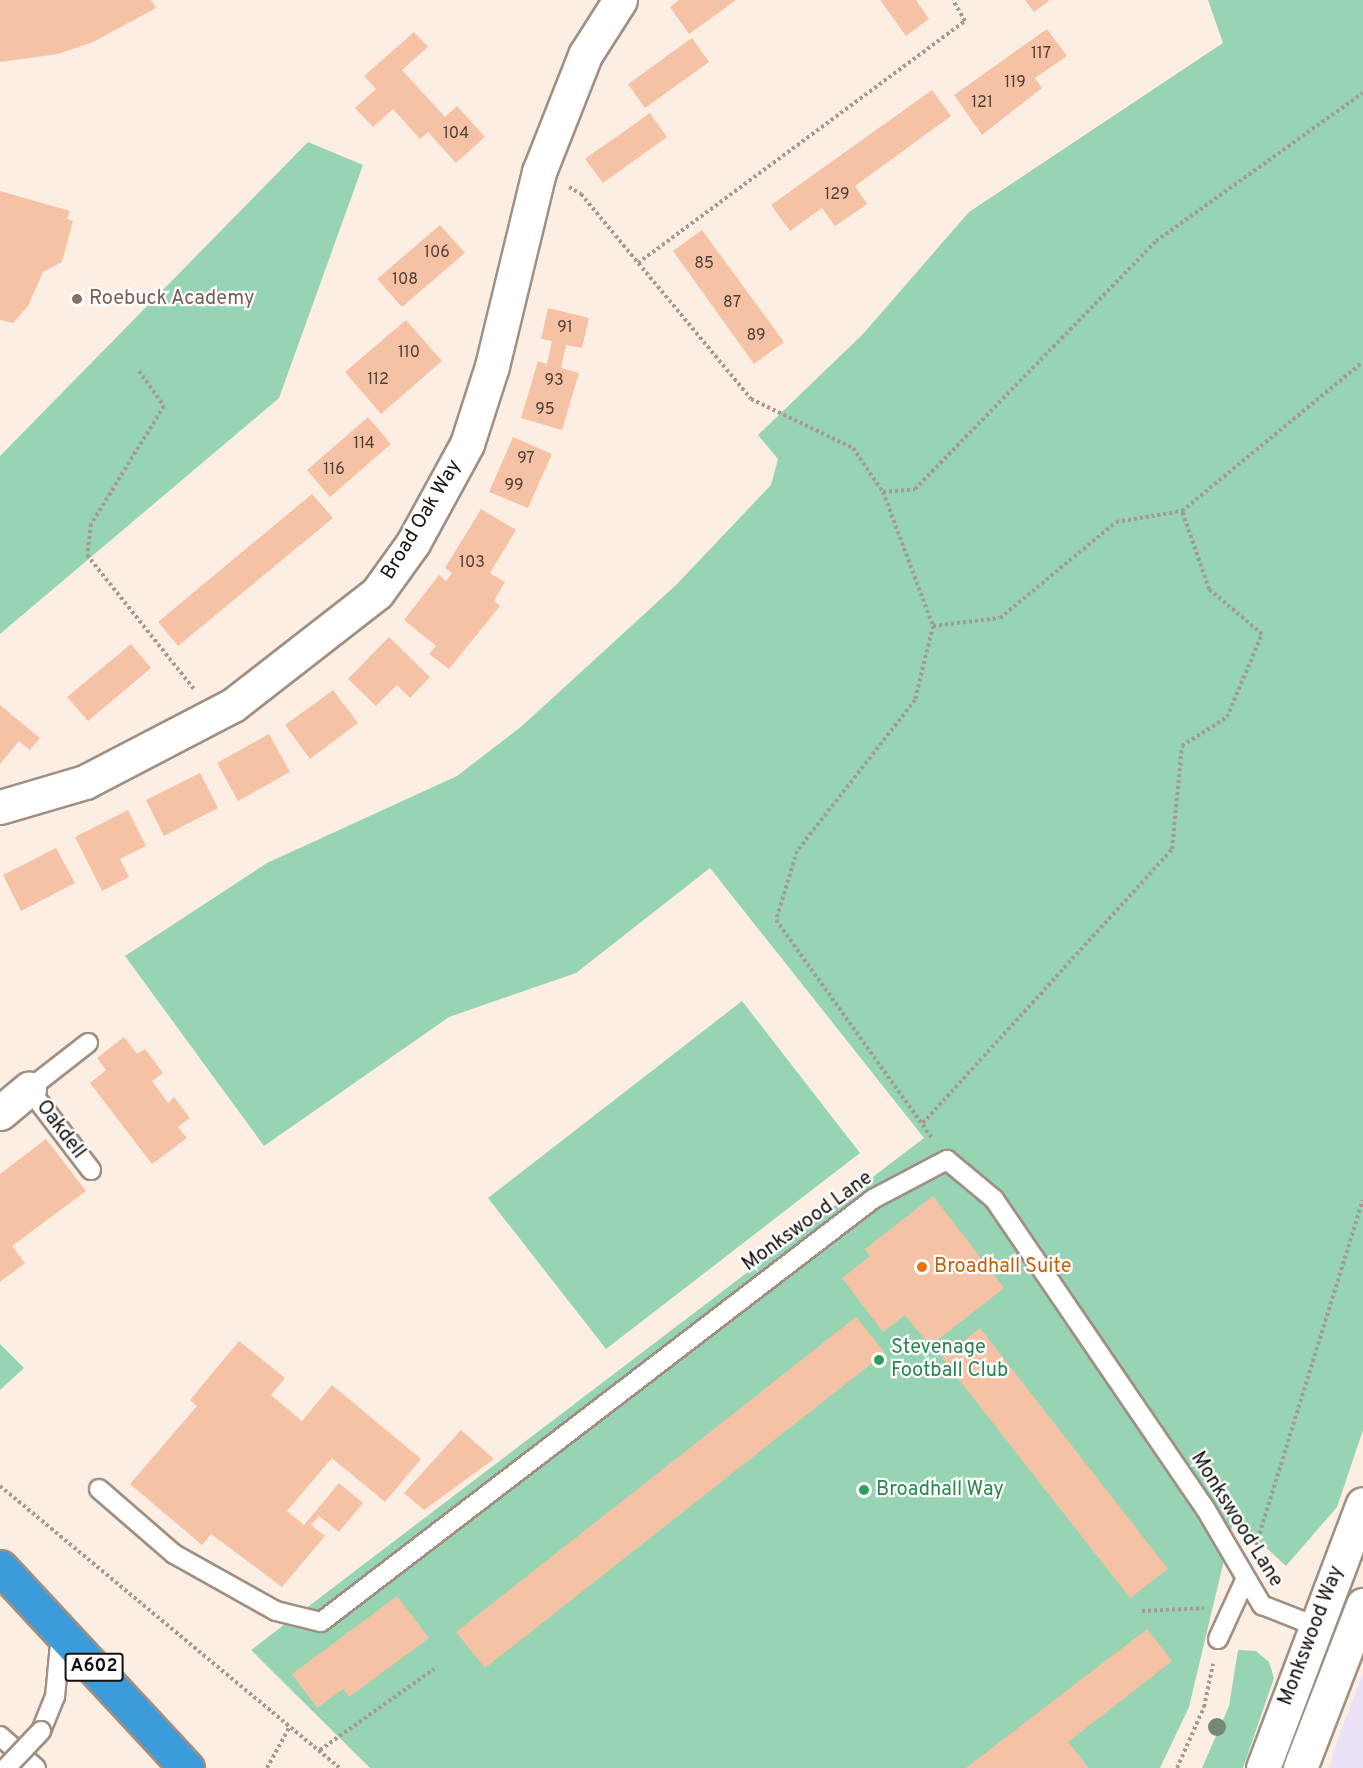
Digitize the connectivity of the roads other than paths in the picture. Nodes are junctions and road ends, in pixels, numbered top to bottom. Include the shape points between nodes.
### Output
1 (620, 0) edge
2 (0, 807) edge
3 (88, 1043) dead end
4 (29, 1089) junction
5 (0, 1113) edge
6 (91, 1170) dead end
7 (99, 1489) dead end
8 (1363, 1504) edge
9 (0, 1567) edge
10 (1245, 1580) junction
11 (1363, 1605) edge
12 (1315, 1626) junction
13 (61, 1632) junction
14 (1218, 1639) road end
15 (0, 1736) edge
16 (6, 1768) edge
17 (36, 1768) edge
18 (187, 1768) edge
19 (1263, 1768) edge
20 (1300, 1768) edge

1 - 2 street, Broad Oak Way via 585,55 539,172 492,366 467,444 413,543 377,593 215,715 85,782
3 - 4 lane, Oakdell
4 - 5 street, Oakdell
4 - 6 lane, Oakdell
7 - 10 lane, Monkswood Lane via 174,1554 276,1611 321,1622 873,1199 947,1160 994,1199 1205,1508
8 - 12 street, Monkswood Way
9 - 13 highway, A602
10 - 12 lane, Monkswood Lane via 1263,1605
10 - 14 lane
11 - 20 street, Monkswood Way
12 - 19 street, Monkswood Way
13 - 16 lane, bridge via 55,1697 41,1731
13 - 18 highway, A602
15 - 17 lane

